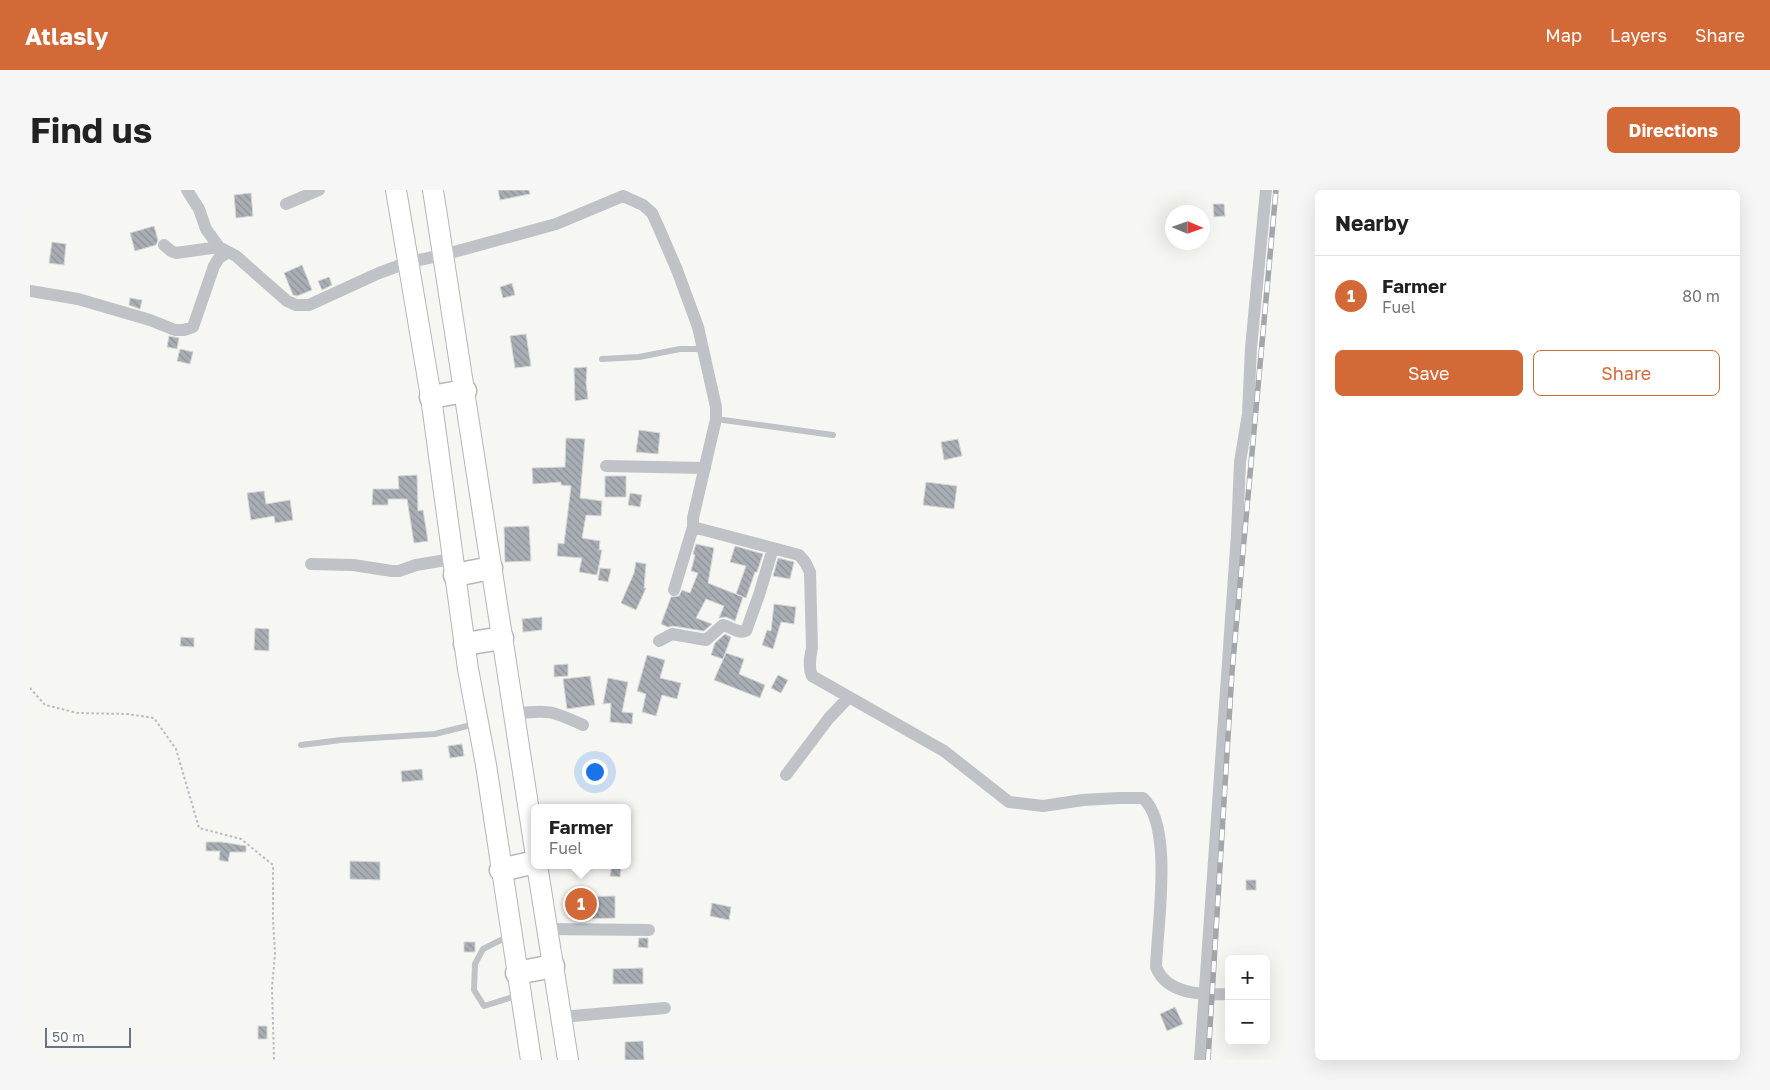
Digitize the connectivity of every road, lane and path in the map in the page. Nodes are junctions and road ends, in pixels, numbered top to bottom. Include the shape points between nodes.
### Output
1 (187, 190) edge
2 (319, 190) edge
3 (396, 190) edge
4 (433, 190) edge
5 (1266, 190) edge
6 (622, 193) edge
7 (286, 204) dead end
8 (164, 245) dead end
9 (224, 249) junction
10 (443, 255) junction
11 (409, 262) junction
12 (30, 290) edge
13 (703, 349) junction
14 (602, 359) dead end
15 (465, 391) junction
16 (431, 397) junction
17 (716, 419) junction
18 (833, 435) dead end
19 (606, 466) dead end
20 (705, 468) junction
21 (693, 528) junction
22 (773, 548) junction
23 (311, 564) dead end
24 (454, 567) junction
25 (491, 568) junction
26 (674, 590) dead end
27 (502, 638) junction
28 (659, 641) dead end
29 (465, 644) junction
30 (30, 688) edge
31 (849, 697) junction
32 (514, 714) junction
33 (478, 723) junction
34 (583, 725) dead end
35 (301, 744) dead end
36 (786, 775) dead end
37 (531, 824) edge
38 (531, 863) edge
39 (538, 869) edge
40 (501, 870) junction
41 (547, 929) junction
42 (648, 930) dead end
43 (511, 936) junction
44 (553, 966) junction
45 (519, 984) junction
46 (1206, 994) junction
47 (1225, 994) edge
48 (665, 1008) dead end
49 (561, 1017) junction
50 (274, 1060) edge
51 (531, 1060) edge
52 (568, 1060) edge
53 (1200, 1060) edge

1 - 9 street via 206,229
2 - 7 street
3 - 11 main road
4 - 10 main road
5 - 46 street via 1248,414 1240,462
6 - 10 street via 556,224
6 - 13 street via 652,214 683,286
8 - 9 street via 176,254
9 - 11 street via 287,301 303,307
9 - 12 street via 214,266 192,327 184,330 175,330 78,299
10 - 11 street
10 - 15 main road
11 - 16 main road
13 - 14 lane
13 - 17 street
15 - 16 highway
15 - 25 main road
16 - 24 main road
17 - 18 lane
17 - 20 street
19 - 20 street
20 - 21 street
21 - 22 street
21 - 26 street
22 - 28 street via 746,631 722,625 706,640 672,634
22 - 31 street via 799,555 810,572 810,673
23 - 24 street via 353,565 392,571 416,565
24 - 25 highway
24 - 29 main road
25 - 27 main road
27 - 29 highway
27 - 32 main road
29 - 33 main road
30 - 50 path via 45,705 78,712 154,718 176,748 199,828 241,838 273,864
31 - 36 street
31 - 46 street via 944,751 1008,802 1043,806 1083,800 1143,798 1154,811 1162,856 1156,967 1160,976 1174,987
32 - 34 street via 555,712
32 - 37 main road
33 - 35 lane via 435,734
33 - 40 main road
38 - 40 highway
39 - 41 main road
40 - 43 main road
41 - 42 street
41 - 44 main road
43 - 45 main road
43 - 45 lane via 483,949 475,964 474,990 484,1006
44 - 45 highway
44 - 49 main road
45 - 51 main road
46 - 47 street
46 - 53 street
48 - 49 street
49 - 52 main road

